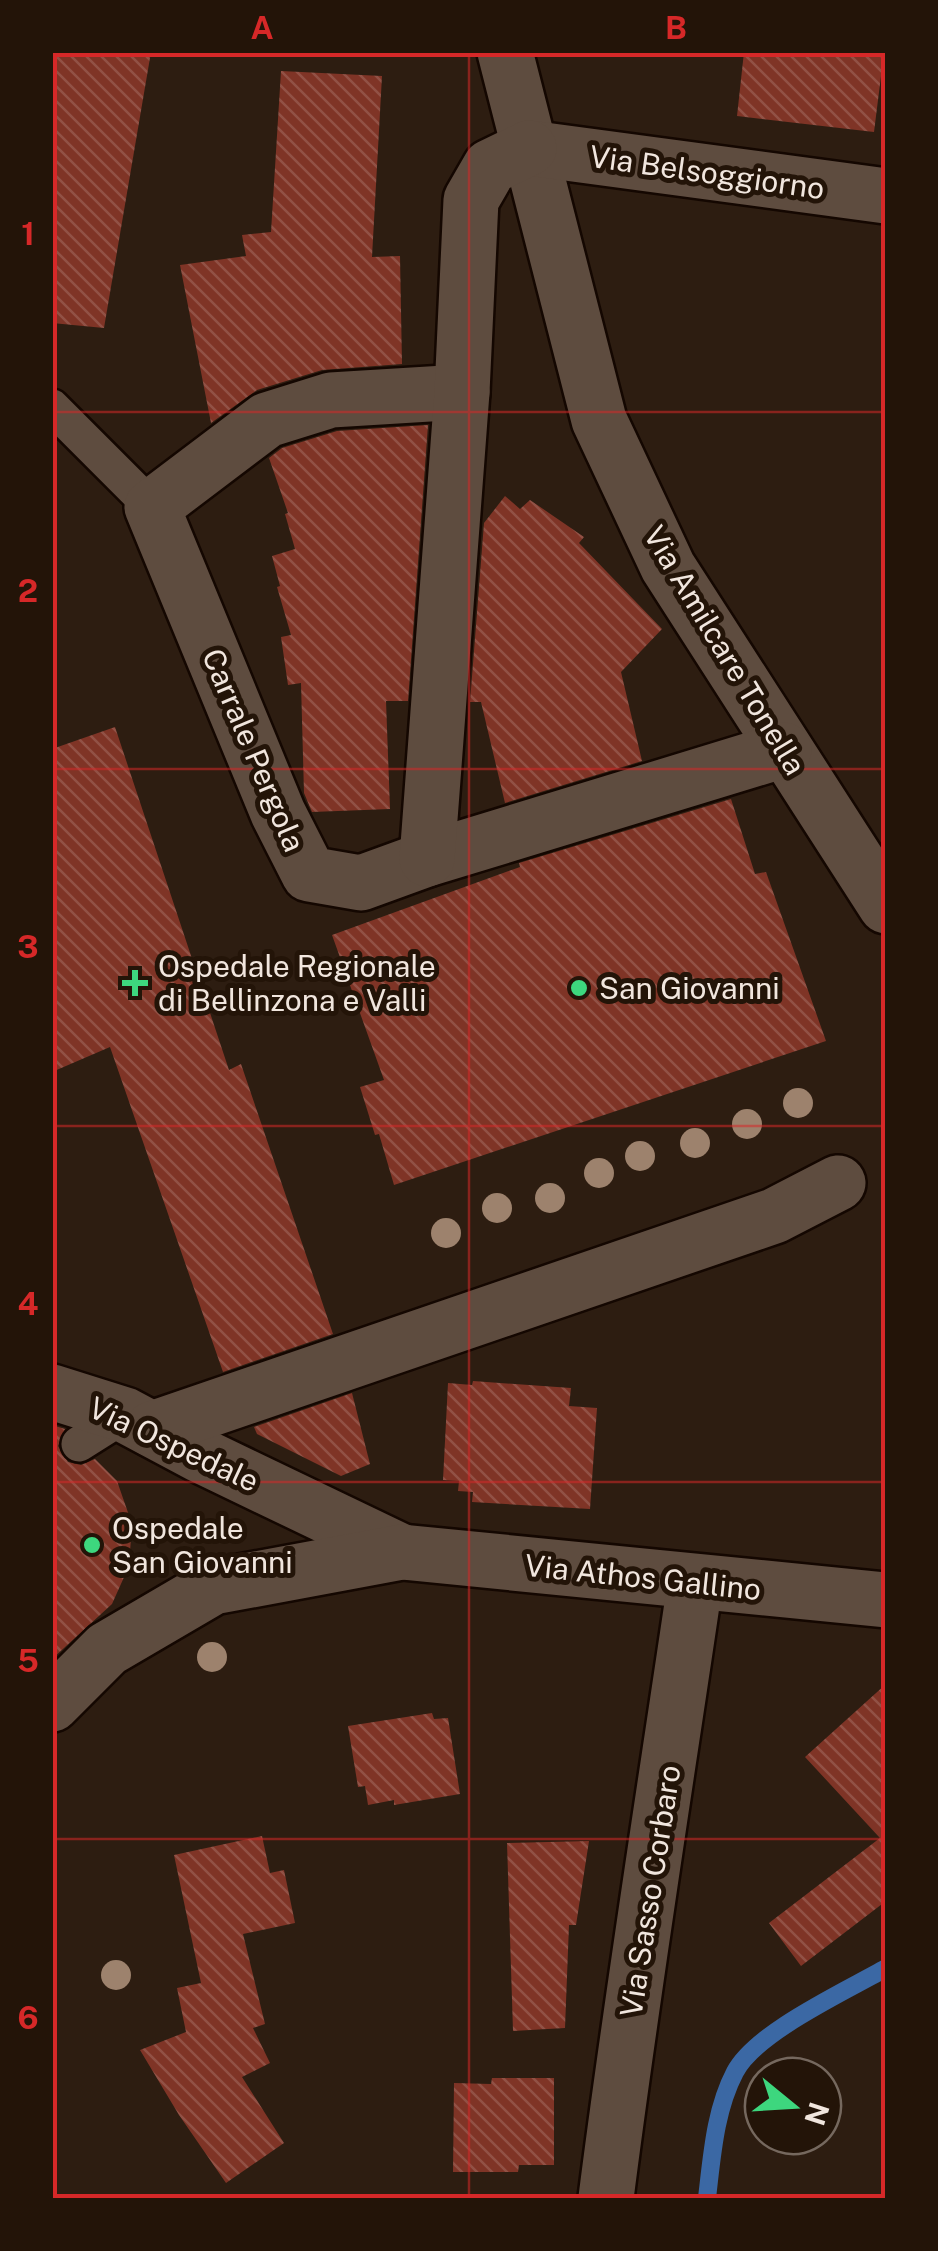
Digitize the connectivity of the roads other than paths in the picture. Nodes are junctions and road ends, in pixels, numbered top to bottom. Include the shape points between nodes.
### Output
1 (505, 52) edge
2 (529, 148) junction
3 (886, 196) edge
4 (462, 392) junction
5 (52, 407) edge
6 (152, 507) junction
7 (784, 750) junction
8 (427, 858) junction
9 (886, 906) edge
10 (838, 1183) dead end
11 (52, 1392) edge
12 (138, 1422) junction
13 (79, 1444) dead end
14 (402, 1552) junction
15 (696, 1584) junction
16 (886, 1600) edge
17 (107, 1649) junction
18 (52, 1669) edge
19 (52, 1704) edge
20 (606, 2198) edge

1 - 2 street, Via Amilcare Tonella
2 - 3 street, Via Belsoggiorno
2 - 4 street via 490,166 471,200
2 - 7 street, Via Amilcare Tonella via 599,420 668,568
4 - 6 street via 331,400 267,420
4 - 8 street
5 - 6 lane
6 - 8 street, Carrale Pergola via 309,874 361,883
7 - 8 street
7 - 9 street, Via Amilcare Tonella
10 - 12 street via 774,1216
11 - 12 street, Via Ospedale
12 - 13 lane
12 - 14 street, Via Ospedale
14 - 15 street, Via Athos Gallino
14 - 17 street via 212,1587
15 - 16 street, Via Athos Gallino
15 - 20 street, Via Sasso Corbaro
17 - 18 lane
17 - 19 street

